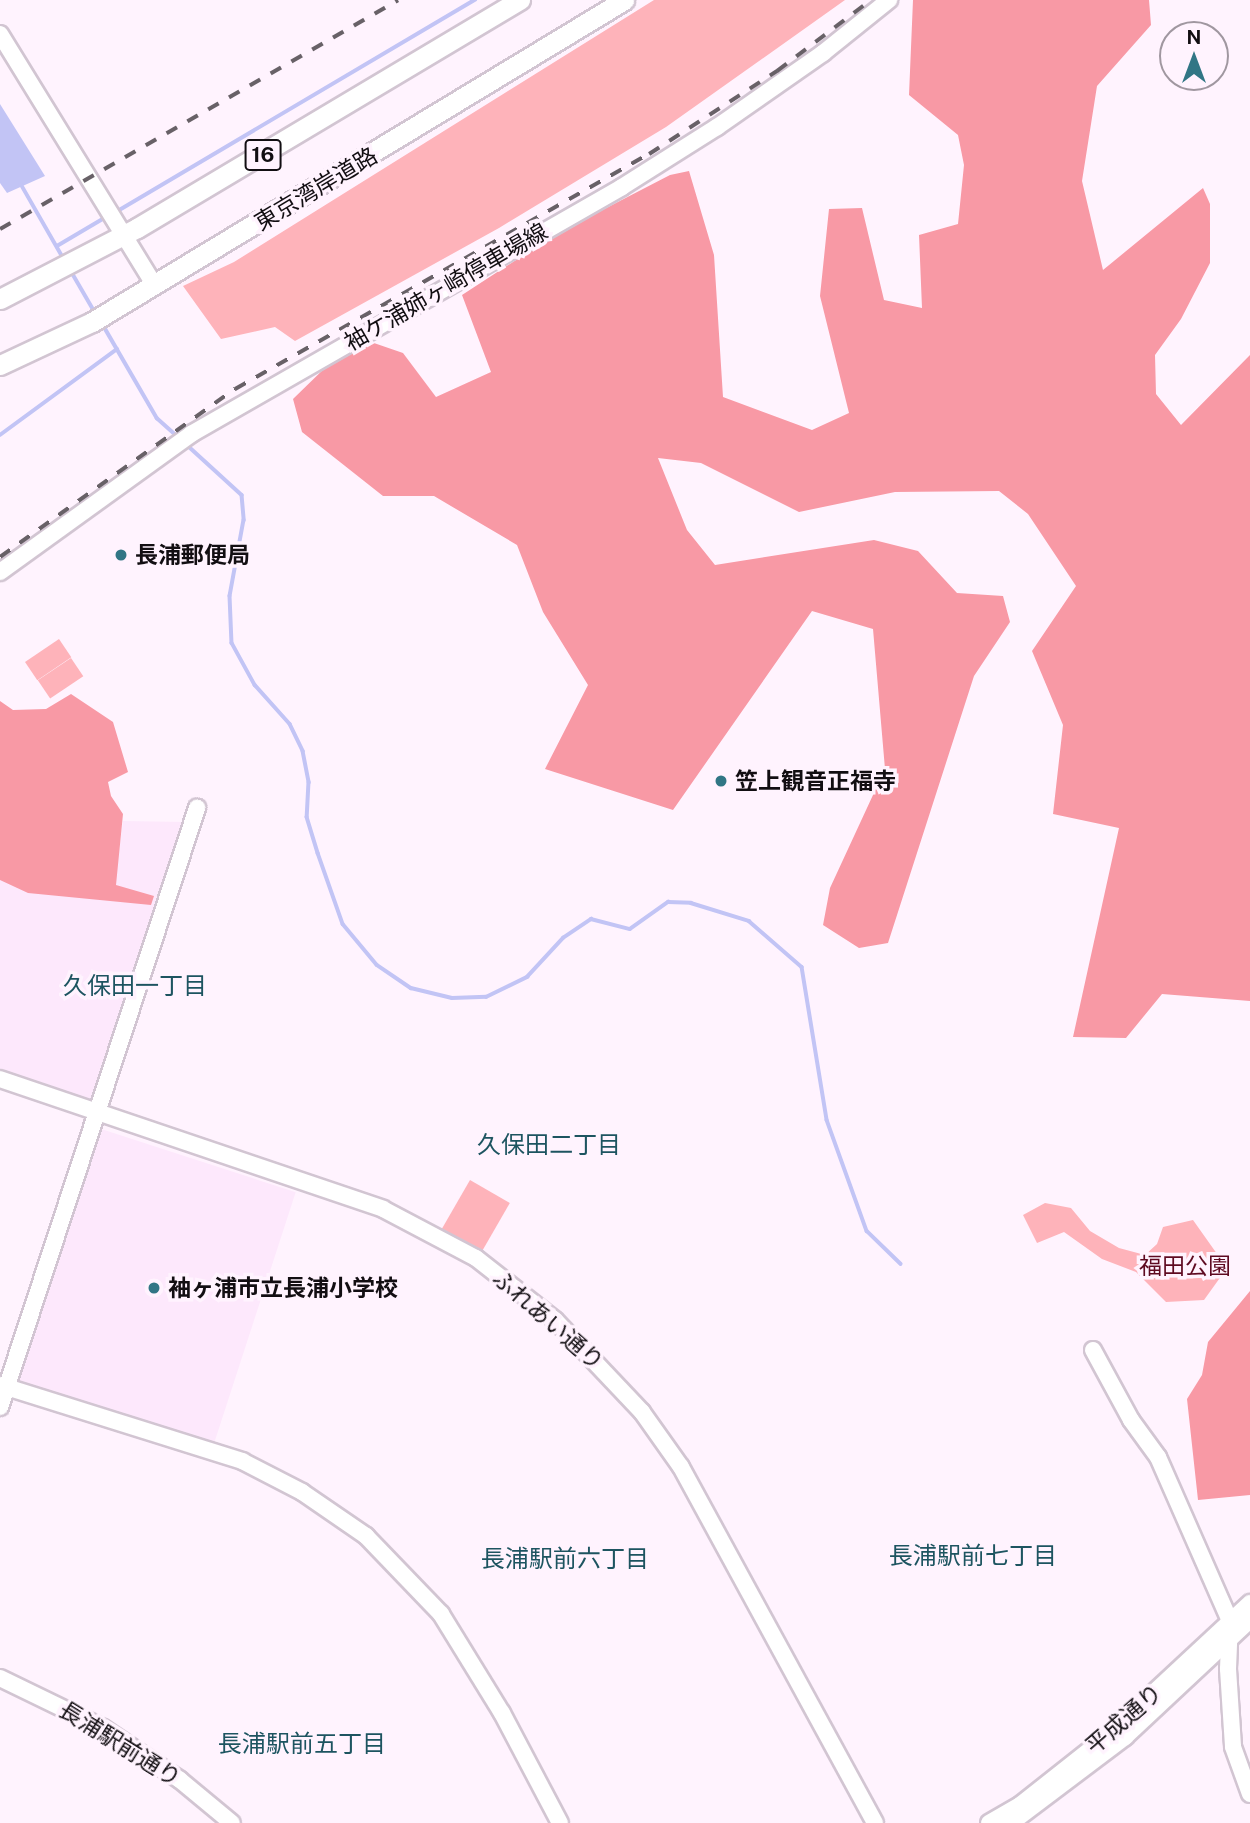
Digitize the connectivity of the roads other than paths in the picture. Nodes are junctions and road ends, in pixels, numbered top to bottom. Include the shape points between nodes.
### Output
1 (520, 0) edge
2 (624, 0) edge
3 (889, 0) edge
4 (0, 34) edge
5 (121, 232) junction
6 (155, 285) junction
7 (0, 299) edge
8 (0, 365) edge
9 (0, 572) edge
10 (197, 808) dead end
11 (0, 1080) edge
12 (96, 1111) junction
13 (1093, 1350) dead end
14 (3, 1386) edge
15 (0, 1407) edge
16 (1250, 1603) edge
17 (1250, 1620) edge
18 (1230, 1621) junction
19 (1230, 1639) junction
20 (0, 1678) edge
21 (1250, 1794) edge
22 (232, 1823) edge
23 (560, 1823) edge
24 (875, 1823) edge
25 (989, 1823) edge
26 (1011, 1823) edge

1 - 5 highway, 16
2 - 6 highway, 東京湾岸道路 / 16
3 - 9 street, 袖ケ浦姉ヶ崎停車場線 via 717,127 622,187 191,434
4 - 5 street
5 - 6 street
5 - 7 highway, 16
6 - 8 highway, 東京湾岸道路 / 16 via 92,322
10 - 12 street
11 - 12 street, ふれあい通り
12 - 14 street
12 - 24 street, ふれあい通り via 383,1209 475,1258 555,1320 642,1412 681,1467
13 - 18 street via 1158,1457
14 - 15 street
14 - 23 street via 242,1461 302,1492 366,1536 441,1614 502,1713
16 - 18 street, 平成通り
17 - 19 street, 平成通り
18 - 19 street
18 - 25 street, 平成通り via 1106,1737 1020,1805
19 - 21 street via 1233,1747
19 - 26 street, 平成通り via 1125,1737
20 - 22 street, 長浦駅前通り via 103,1728 180,1780

